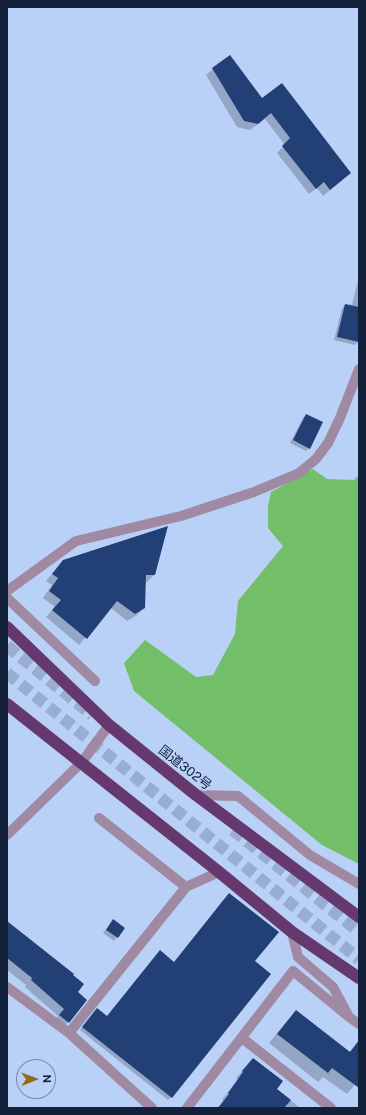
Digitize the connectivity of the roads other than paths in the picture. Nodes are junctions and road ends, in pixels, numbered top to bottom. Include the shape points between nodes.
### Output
1 (359, 369) edge
2 (7, 591) edge
3 (7, 598) edge
4 (7, 626) edge
5 (95, 681) dead end
6 (7, 704) edge
7 (109, 725) junction
8 (82, 762) junction
9 (196, 795) junction
10 (100, 818) dead end
11 (7, 835) edge
12 (219, 872) junction
13 (359, 884) edge
14 (186, 887) junction
15 (359, 917) edge
16 (292, 932) junction
17 (359, 978) edge
18 (7, 987) edge
19 (349, 1016) junction
20 (359, 1024) edge
21 (69, 1033) junction
22 (242, 1038) junction
23 (152, 1108) edge
24 (187, 1108) edge
25 (331, 1108) edge

1 - 2 street via 328,443 316,459 299,473 254,492 181,516 76,541
3 - 5 street
4 - 7 highway, 国道302号
6 - 8 highway
7 - 8 street
7 - 9 highway, 国道302号
8 - 11 street
8 - 12 highway
9 - 13 street via 238,796 310,855
9 - 15 highway, 国道302号
10 - 14 street
12 - 14 street
12 - 16 highway
14 - 21 street
16 - 17 highway
16 - 19 street via 298,957 333,986
18 - 21 street
19 - 20 street
19 - 22 street via 294,971
21 - 23 street
22 - 24 street
22 - 25 street

